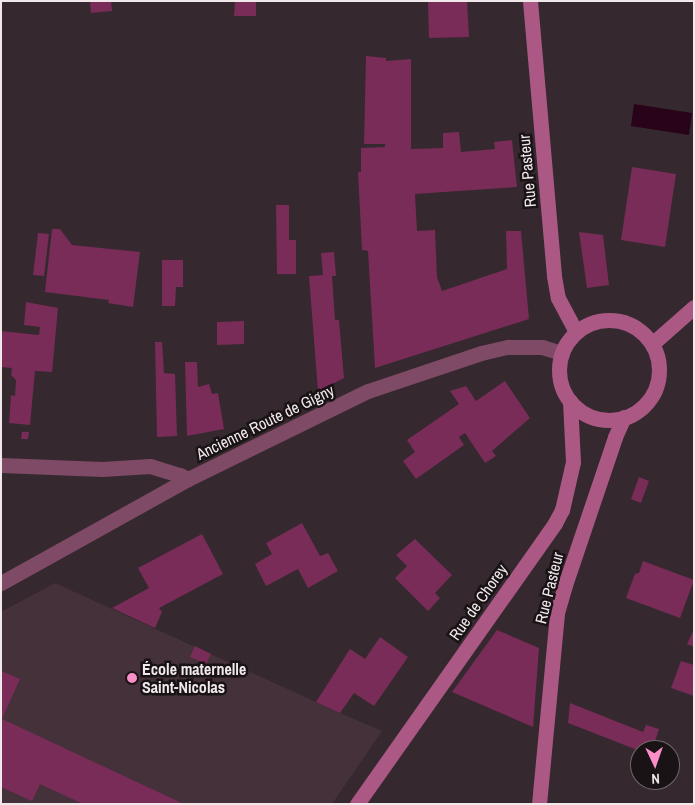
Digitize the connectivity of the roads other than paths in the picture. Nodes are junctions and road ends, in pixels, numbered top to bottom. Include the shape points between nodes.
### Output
1 (530, 1) edge
2 (694, 307) edge
3 (576, 332) junction
4 (652, 344) junction
5 (562, 353) junction
6 (570, 401) junction
7 (624, 417) junction
8 (1, 465) edge
9 (188, 479) junction
10 (1, 583) edge
11 (357, 804) edge
12 (539, 804) edge

1 - 3 street, Rue Pasteur via 554,276 558,298
2 - 4 street
3 - 4 street via 595,322 616,321 637,329
3 - 5 street
4 - 7 street via 659,368 653,394 645,404
5 - 6 street via 560,378
5 - 9 street, Ancienne Route de Gigny via 542,346 508,347 471,356 368,392
6 - 7 street via 589,415 612,420
6 - 11 street, Rue de Chorey via 572,462 562,510
7 - 12 street, Rue Pasteur via 557,613
8 - 9 street via 102,469 150,466
9 - 10 street, Ancienne Route de Gigny

